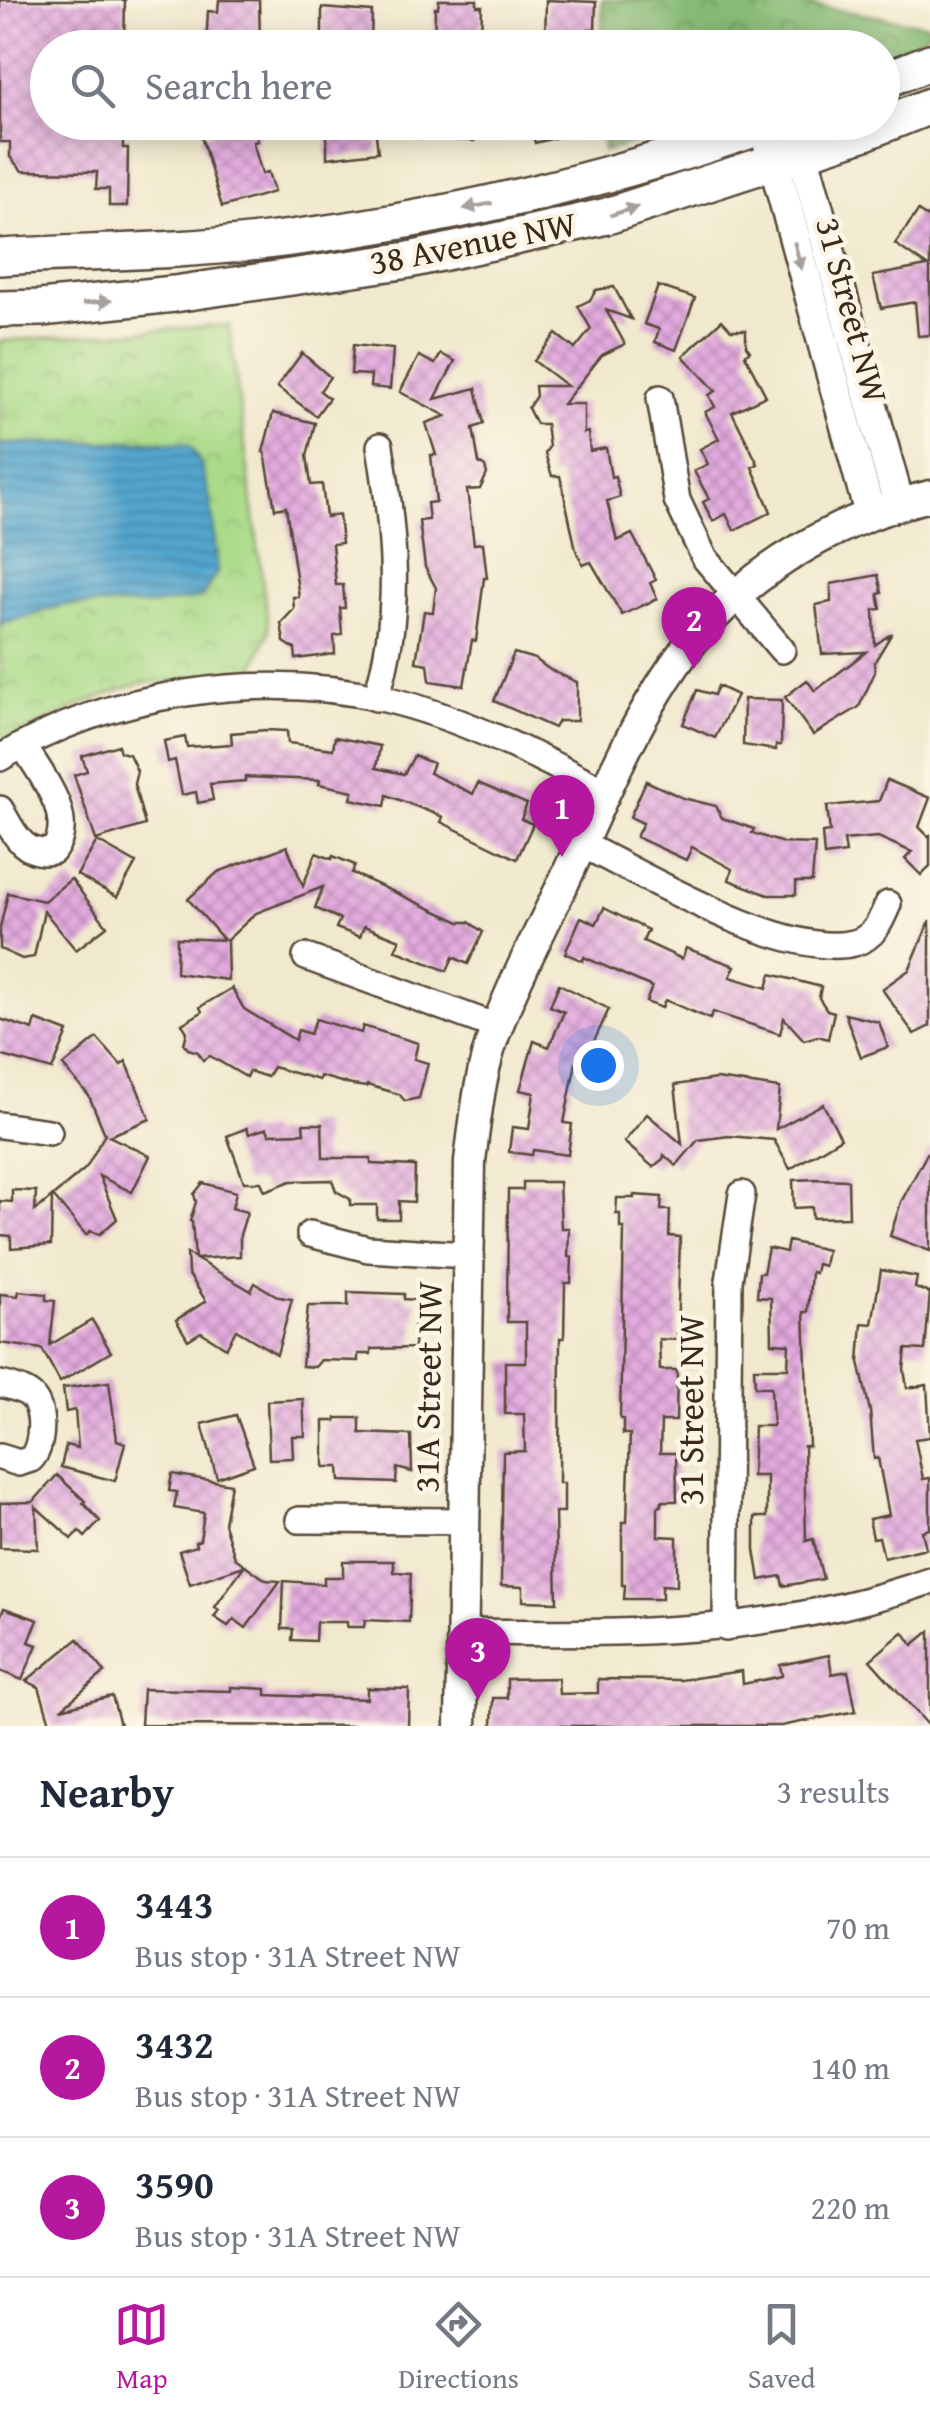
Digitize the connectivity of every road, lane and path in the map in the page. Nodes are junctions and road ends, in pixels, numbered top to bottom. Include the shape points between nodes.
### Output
1 (930, 62) edge
2 (900, 73) edge
3 (930, 106) edge
4 (900, 112) edge
5 (766, 140) edge
6 (774, 140) edge
7 (782, 140) edge
8 (782, 140) edge
9 (0, 257) edge
10 (0, 309) edge
11 (660, 398) dead end
12 (380, 446) dead end
13 (930, 496) edge
14 (899, 504) junction
15 (870, 514) junction
16 (736, 597) junction
17 (782, 650) dead end
18 (376, 698) junction
19 (23, 745) junction
20 (0, 758) edge
21 (604, 791) junction
22 (0, 808) edge
23 (581, 844) junction
24 (888, 904) dead end
25 (306, 957) dead end
26 (496, 1027) junction
27 (0, 1124) edge
28 (49, 1132) dead end
29 (742, 1194) dead end
30 (310, 1234) dead end
31 (467, 1255) junction
32 (0, 1384) edge
33 (0, 1457) edge
34 (300, 1520) dead end
35 (464, 1521) junction
36 (930, 1581) edge
37 (726, 1628) junction
38 (462, 1632) junction
39 (461, 1726) edge

1 - 2 main road
3 - 4 main road, 38 Avenue NW
5 -> 9 main road, 38 Avenue NW via 400,221 255,242
10 -> 6 main road, 38 Avenue NW via 174,294 409,260 608,216
7 - 14 street, 31 Street NW
8 -> 15 street, 31 Street NW
11 - 16 street via 677,500 704,557
12 - 18 street via 396,590
13 - 14 street, 31A Street NW
14 - 15 street, 31A Street NW
15 - 16 street, 31A Street NW via 784,560
16 - 17 street
16 - 21 street, 31A Street NW via 669,674
18 - 19 street via 271,688 170,695 94,714
18 - 21 street via 448,718
19 - 20 street
19 - 22 street via 62,817 59,843 53,851 28,849
21 - 23 street, 31A Street NW
23 - 24 street via 788,938 854,943 872,934
23 - 26 street, 31A Street NW
25 - 26 street
26 - 31 street, 31A Street NW via 474,1124
27 - 28 street
29 - 37 street, 31 Street NW via 729,1281
30 - 31 street, 31A Street NW via 368,1249
31 - 35 street, 31A Street NW
32 - 33 street via 36,1402 40,1443 20,1463
34 - 35 street, 31A Street NW
35 - 38 street, 31A Street NW
36 - 37 street via 814,1614
37 - 38 street
38 - 39 street, 31A Street NW

